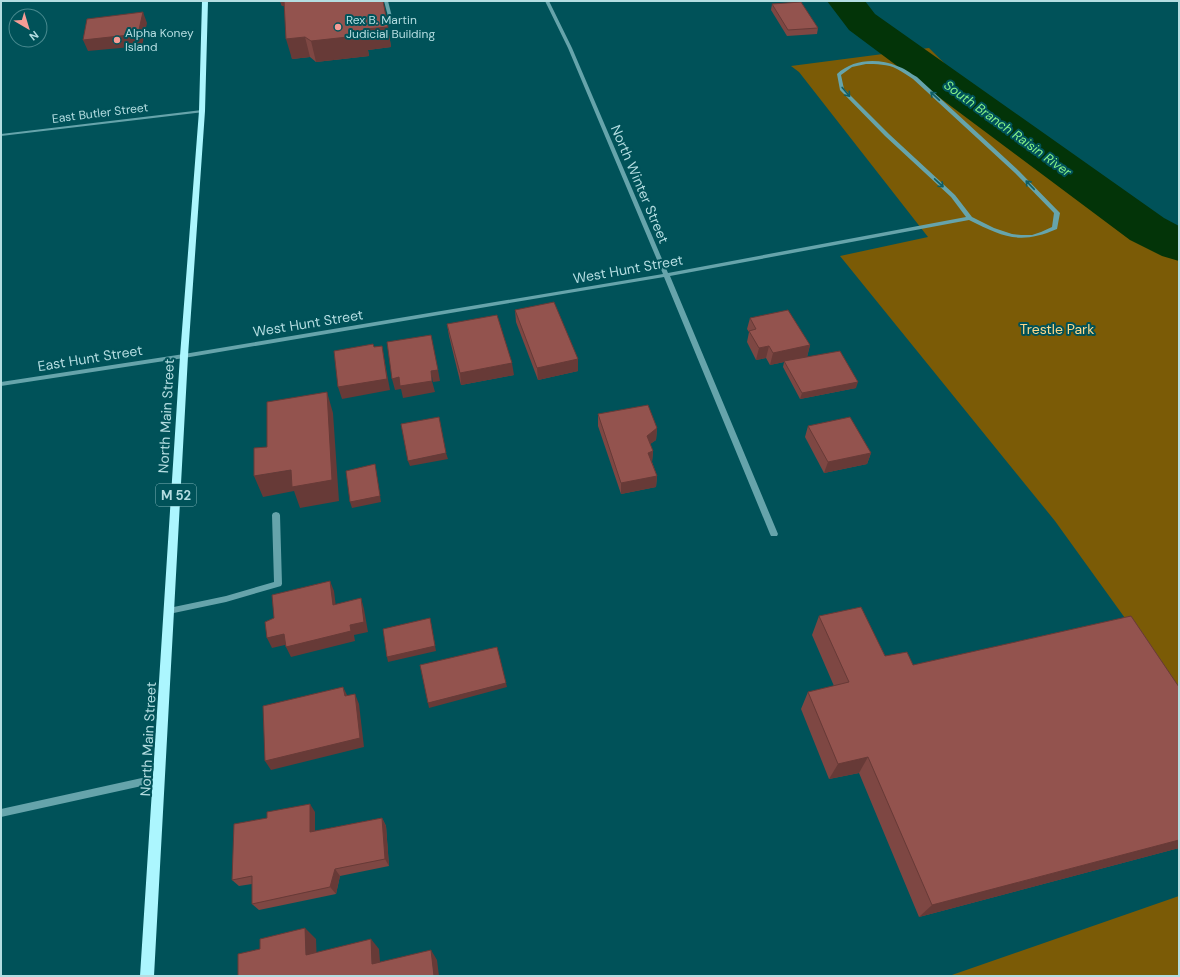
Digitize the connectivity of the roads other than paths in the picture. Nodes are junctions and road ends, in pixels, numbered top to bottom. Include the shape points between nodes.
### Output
1 (205, 1) edge
2 (386, 1) edge
3 (548, 1) edge
4 (391, 20) dead end
5 (202, 111) junction
6 (1, 135) edge
7 (970, 218) junction
8 (666, 275) junction
9 (184, 356) junction
10 (1, 384) edge
11 (276, 515) dead end
12 (774, 534) dead end
13 (169, 611) junction
14 (160, 778) junction
15 (1, 813) edge
16 (147, 976) edge

1 - 5 main road, North Main Street / M 52
2 - 4 street
3 - 8 street, North Winter Street
5 - 6 street, East Butler Street
5 - 9 main road, North Main Street / M 52
7 -> 7 street via 994,231 1016,237 1040,236 1055,228 1057,213 1017,172 915,78 897,67 881,63 860,64 844,69 839,75 842,89 953,196
7 - 8 street, West Hunt Street
8 - 9 street, West Hunt Street
8 - 12 street, North Winter Street
9 - 10 street, East Hunt Street
9 - 13 main road, North Main Street / M 52
11 - 13 street via 278,584 226,599
13 - 14 main road, North Main Street / M 52
14 - 15 street
14 - 16 main road, North Main Street / M 52

